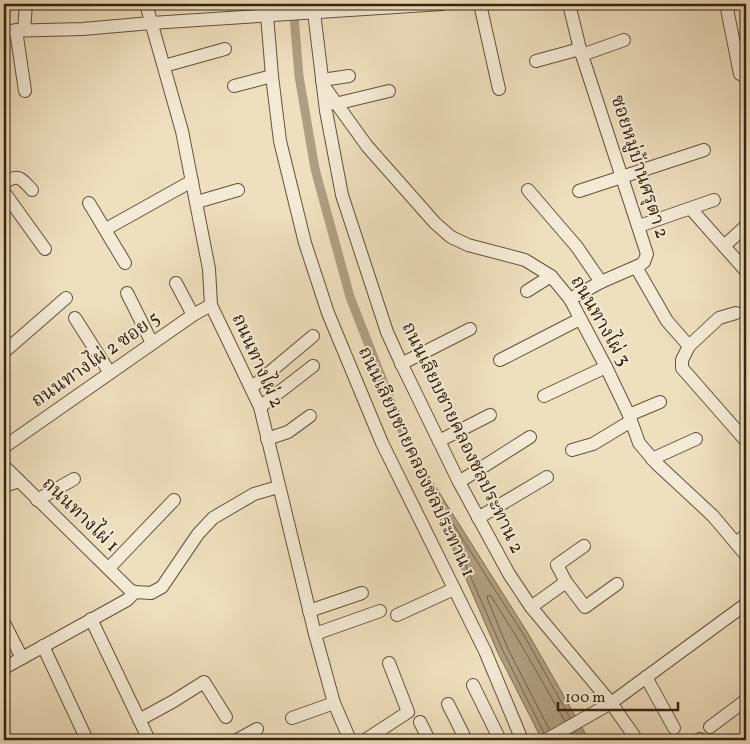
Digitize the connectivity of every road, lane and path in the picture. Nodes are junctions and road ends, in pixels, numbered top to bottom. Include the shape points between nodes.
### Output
1 (26, 4) edge
2 (146, 4) edge
3 (442, 4) edge
4 (480, 4) edge
5 (568, 4) edge
6 (726, 4) edge
7 (404, 5) edge
8 (349, 7) edge
9 (312, 9) edge
10 (268, 15) junction
11 (151, 23) junction
12 (15, 30) edge
13 (624, 40) dead end
14 (225, 49) dead end
15 (581, 52) junction
16 (536, 61) dead end
17 (164, 66) junction
18 (740, 74) dead end
19 (272, 76) junction
20 (349, 76) dead end
21 (323, 83) junction
22 (234, 86) dead end
23 (499, 89) dead end
24 (25, 91) dead end
25 (389, 91) dead end
26 (335, 104) junction
27 (704, 150) dead end
28 (622, 178) junction
29 (192, 181) junction
30 (4, 184) edge
31 (32, 190) dead end
32 (238, 190) dead end
33 (528, 190) dead end
34 (579, 191) dead end
35 (4, 192) edge
36 (714, 200) dead end
37 (197, 202) junction
38 (89, 203) dead end
39 (691, 209) junction
40 (639, 226) junction
41 (746, 226) edge
42 (106, 229) junction
43 (724, 246) junction
44 (45, 249) dead end
45 (125, 263) dead end
46 (636, 267) junction
47 (746, 271) edge
48 (551, 276) junction
49 (601, 282) junction
50 (176, 283) dead end
51 (527, 291) dead end
52 (127, 293) dead end
53 (66, 298) dead end
54 (570, 299) junction
55 (211, 305) junction
56 (736, 313) dead end
57 (194, 315) junction
58 (75, 318) dead end
59 (580, 320) junction
60 (470, 329) dead end
61 (313, 336) dead end
62 (152, 343) junction
63 (689, 346) junction
64 (4, 352) edge
65 (500, 360) dead end
66 (402, 364) junction
67 (313, 366) dead end
68 (606, 367) junction
69 (110, 373) junction
70 (251, 388) junction
71 (544, 396) dead end
72 (660, 402) dead end
73 (260, 408) junction
74 (490, 415) dead end
75 (310, 416) dead end
76 (630, 418) junction
77 (530, 437) dead end
78 (267, 439) junction
79 (696, 439) dead end
80 (439, 441) junction
81 (746, 441) edge
82 (4, 447) edge
83 (572, 450) dead end
84 (652, 458) junction
85 (4, 466) edge
86 (547, 477) dead end
87 (74, 479) dead end
88 (19, 482) junction
89 (459, 482) junction
90 (4, 486) edge
91 (278, 487) junction
92 (37, 500) junction
93 (174, 500) dead end
94 (478, 518) junction
95 (746, 535) edge
96 (736, 542) junction
97 (584, 546) dead end
98 (746, 556) edge
99 (108, 568) junction
100 (566, 582) junction
101 (617, 584) dead end
102 (454, 588) junction
103 (132, 591) junction
104 (362, 594) dead end
105 (746, 604) edge
106 (531, 607) junction
107 (309, 611) junction
108 (380, 611) dead end
109 (397, 615) dead end
110 (91, 619) junction
111 (4, 623) edge
112 (315, 634) junction
113 (43, 646) junction
114 (22, 658) junction
115 (389, 663) dead end
116 (4, 668) edge
117 (646, 677) junction
118 (473, 685) dead end
119 (746, 700) edge
120 (334, 703) junction
121 (448, 704) dead end
122 (607, 706) junction
123 (226, 717) dead end
124 (292, 718) dead end
125 (139, 720) junction
126 (420, 722) dead end
127 (710, 727) dead end
128 (674, 728) dead end
129 (257, 729) dead end
130 (87, 740) edge
131 (149, 740) edge
132 (237, 740) edge
133 (350, 740) edge
134 (365, 740) edge
135 (429, 740) edge
136 (466, 740) edge
137 (500, 740) edge
138 (522, 740) edge
139 (546, 740) edge
140 (637, 740) edge

1 - 12 street
2 - 11 street, ถนนทางไผ่ 2
3 - 7 street
4 - 23 street
5 - 15 street, ซอยหมู่บ้านศรุตา 2
6 - 18 street
7 - 8 street
8 - 9 street
9 - 10 street
9 - 21 street, ถนนเลียบชายคลองชลประทาน 2
10 - 11 street
10 - 19 street, ถนนเลียบชายคลองชลประทาน 1
11 - 12 street
11 - 17 street, ถนนทางไผ่ 2
12 - 24 street
13 - 15 street
14 - 17 street
15 - 16 street
15 - 28 street, ซอยหมู่บ้านศรุตา 2
17 - 29 street, ถนนทางไผ่ 2
19 - 22 street
19 - 102 street, ถนนเลียบชายคลองชลประทาน 1 via 280,141 305,244 328,313 382,443
20 - 21 street
21 - 26 street, ถนนทางไผ่ 3
21 - 66 street, ถนนเลียบชายคลองชลประทาน 2 via 342,195 387,332
25 - 26 street
26 - 48 street, ถนนทางไผ่ 3 via 373,153 451,237 526,260
27 - 28 street
28 - 34 street
28 - 40 street, ซอยหมู่บ้านศรุตา 2
29 - 37 street, ถนนทางไผ่ 2
29 - 42 street
30 - 31 street via 17,177
32 - 37 street
33 - 49 street
35 - 44 street
36 - 39 street
37 - 55 street, ถนนทางไผ่ 2 via 209,269
38 - 42 street
39 - 40 street
39 - 43 street
40 - 46 street, ซอยหมู่บ้านศรุตา 2 via 647,254 644,262
41 - 43 street
42 - 45 street
43 - 47 street
46 - 49 street
46 - 63 street via 667,322
48 - 51 street
48 - 54 street, ถนนทางไผ่ 3
49 - 54 street
50 - 57 street
52 - 62 street
53 - 64 street
54 - 59 street, ถนนทางไผ่ 3
55 - 57 street, ถนนทางไผ่ 2 ซอย 5
55 - 70 street, ถนนทางไผ่ 2
56 - 63 street via 719,318
57 - 62 street, ถนนทางไผ่ 2 ซอย 5
58 - 69 street
59 - 65 street
59 - 68 street, ถนนทางไผ่ 3
60 - 66 street
61 - 70 street
62 - 69 street, ถนนทางไผ่ 2 ซอย 5
63 - 81 street via 682,368
66 - 80 street, ถนนเลียบชายคลองชลประทาน 2
67 - 73 street
68 - 71 street
68 - 76 street, ถนนทางไผ่ 3
69 - 82 street, ถนนทางไผ่ 2 ซอย 5
70 - 73 street, ถนนทางไผ่ 2
72 - 76 street
73 - 78 street, ถนนทางไผ่ 2
74 - 80 street
75 - 78 street via 288,432
76 - 83 street via 594,444
76 - 84 street, ถนนทางไผ่ 3 via 639,443
77 - 89 street
78 - 91 street, ถนนทางไผ่ 2
79 - 84 street
80 - 89 street, ถนนเลียบชายคลองชลประทาน 2
84 - 96 street, ถนนทางไผ่ 3
85 - 88 street, ถนนทางไผ่ 1
86 - 94 street
87 - 92 street
88 - 90 street
88 - 92 street, ถนนทางไผ่ 1
89 - 94 street, ถนนเลียบชายคลองชลประทาน 2
91 - 103 street via 254,494 213,518 198,534 162,587 151,593
91 - 107 street, ถนนทางไผ่ 2
92 - 99 street, ถนนทางไผ่ 1
93 - 99 street
94 - 106 street, ถนนเลียบชายคลองชลประทาน 2
95 - 96 street
96 - 98 street, ถนนทางไผ่ 3
97 - 100 street via 557,565
99 - 103 street, ถนนทางไผ่ 1
100 - 101 street via 585,607
100 - 106 street
102 - 109 street
102 - 138 street, ถนนเลียบชายคลองชลประทาน 1 via 485,651
103 - 110 street via 126,600
104 - 107 street
105 - 117 street
106 - 122 street, ถนนเลียบชายคลองชลประทาน 2
107 - 112 street, ถนนทางไผ่ 2
108 - 112 street
110 - 113 street
110 - 125 street
111 - 114 street
112 - 120 street, ถนนทางไผ่ 2
113 - 114 street
113 - 130 street
114 - 116 street
115 - 134 street via 408,712
117 - 122 street
117 - 128 street
118 - 137 street
119 - 127 street
120 - 124 street
120 - 133 street, ถนนทางไผ่ 2
121 - 136 street
122 - 139 street
122 - 140 street, ถนนเลียบชายคลองชลประทาน 2
123 - 125 street via 204,682
125 - 131 street
126 - 135 street
129 - 132 street

